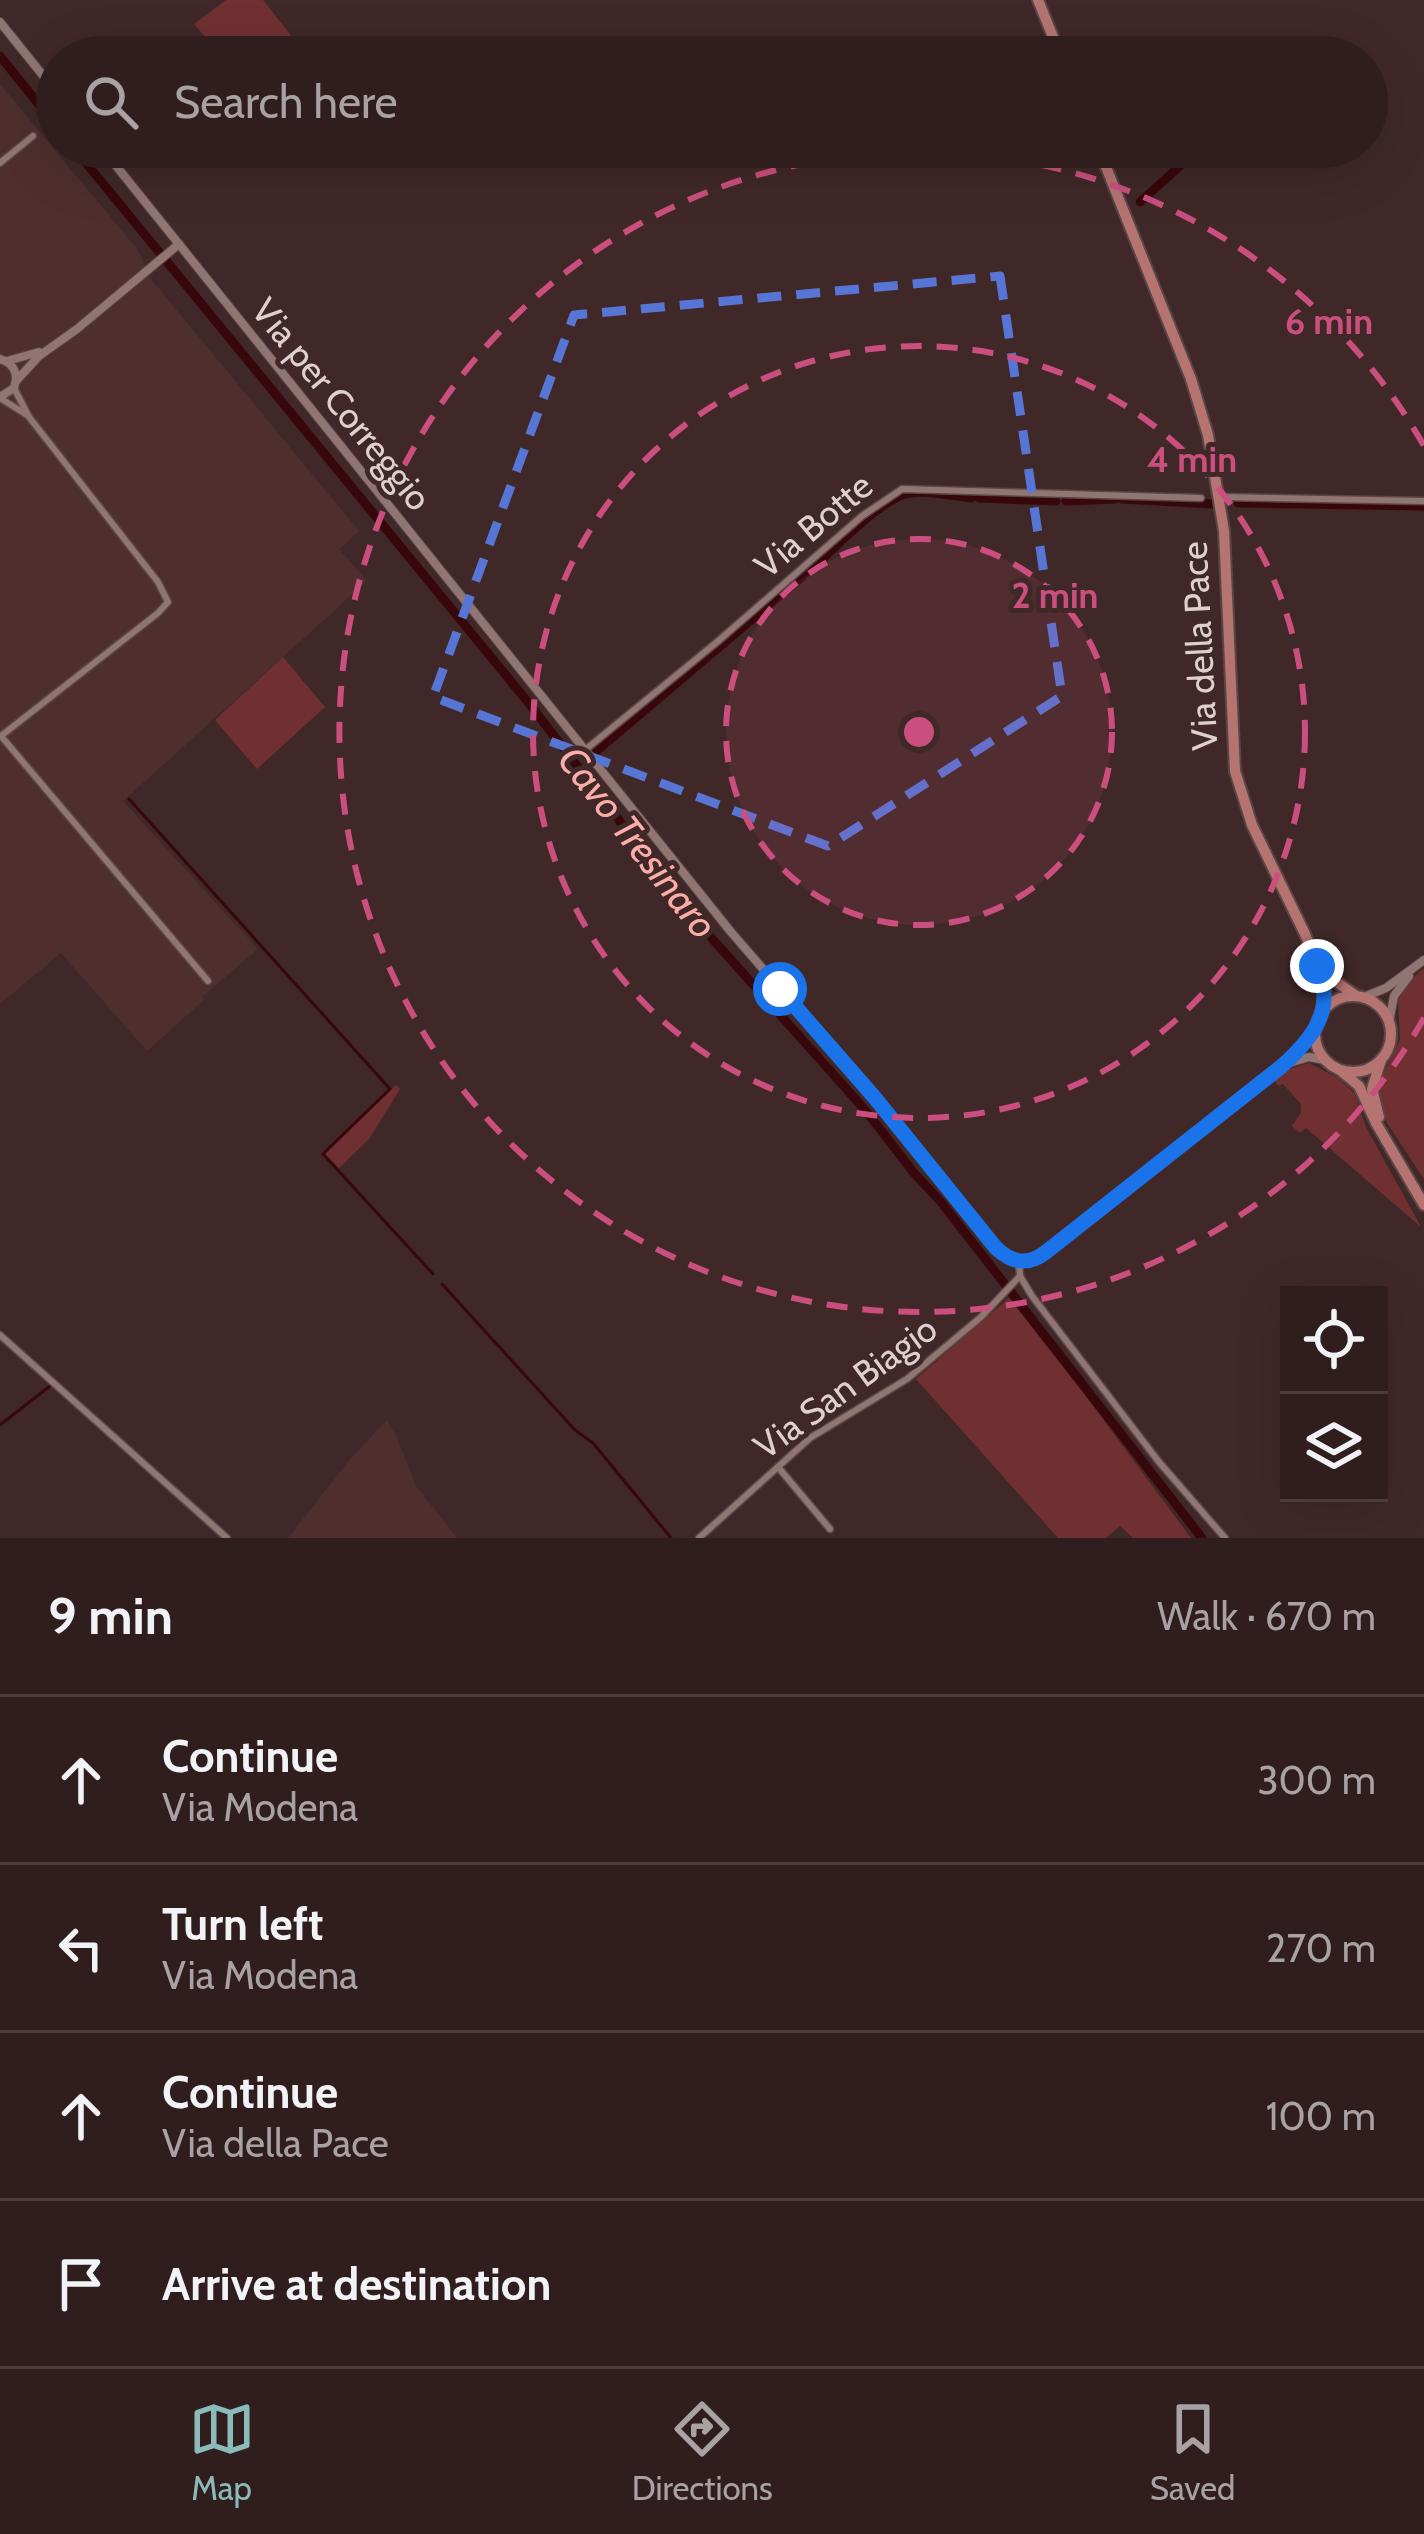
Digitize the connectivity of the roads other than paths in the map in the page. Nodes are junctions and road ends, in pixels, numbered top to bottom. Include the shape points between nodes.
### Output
1 (1038, 0) edge
2 (0, 22) edge
3 (1053, 36) edge
4 (36, 67) edge
5 (33, 136) dead end
6 (0, 163) edge
7 (116, 168) edge
8 (1106, 168) edge
9 (175, 248) junction
10 (52, 347) junction
11 (4, 360) edge
12 (15, 384) junction
13 (0, 398) edge
14 (29, 417) junction
15 (1220, 497) junction
16 (1201, 498) dead end
17 (1424, 501) edge
18 (1, 735) edge
19 (584, 750) junction
20 (1305, 934) junction
21 (1421, 963) edge
22 (208, 981) dead end
23 (1360, 996) junction
24 (1322, 1011) junction
25 (1389, 1022) junction
26 (1315, 1029) junction
27 (1382, 1059) junction
28 (1325, 1060) junction
29 (1282, 1066) junction
30 (1338, 1069) junction
31 (1391, 1148) junction
32 (1400, 1165) junction
33 (1424, 1189) edge
34 (1424, 1205) edge
35 (1019, 1262) junction
36 (1017, 1279) junction
37 (0, 1335) edge
38 (778, 1467) junction
39 (830, 1529) dead end
40 (227, 1538) edge
41 (699, 1538) edge
42 (1225, 1538) edge

1 - 3 main road
2 - 4 street
5 - 6 street
7 - 9 street, Via per Correggio
8 - 15 main road, Via della Pace via 1191,379
9 - 10 street
9 - 19 street, Via per Correggio
10 - 11 street
10 - 12 street
11 - 12 street
12 - 13 street
12 - 14 street
13 - 14 street
14 - 18 street via 168,602
15 - 17 street
15 - 20 main road, Via della Pace via 1235,771
16 - 19 street, Via Botte via 902,489
18 - 22 street
19 - 35 street, Via per Correggio via 996,1248
20 - 23 main road, Via della Pace via 1331,978
20 - 24 main road, Via della Pace via 1325,991
21 - 23 street
21 - 25 street via 1394,996
23 - 24 main road
23 - 25 main road, Via della Pace
24 - 26 main road
25 - 27 main road
26 - 28 main road
26 - 29 street
27 - 30 main road via 1362,1071
27 - 31 main road via 1372,1089
28 - 29 street
28 - 30 main road
29 - 35 street via 1046,1252
30 - 31 main road via 1359,1086
31 - 32 main road
32 - 33 street
32 - 34 main road
35 - 36 street
36 - 38 street, Via San Biagio via 907,1379
36 - 42 street
37 - 40 street
38 - 39 street
38 - 41 street, Via San Biagio

